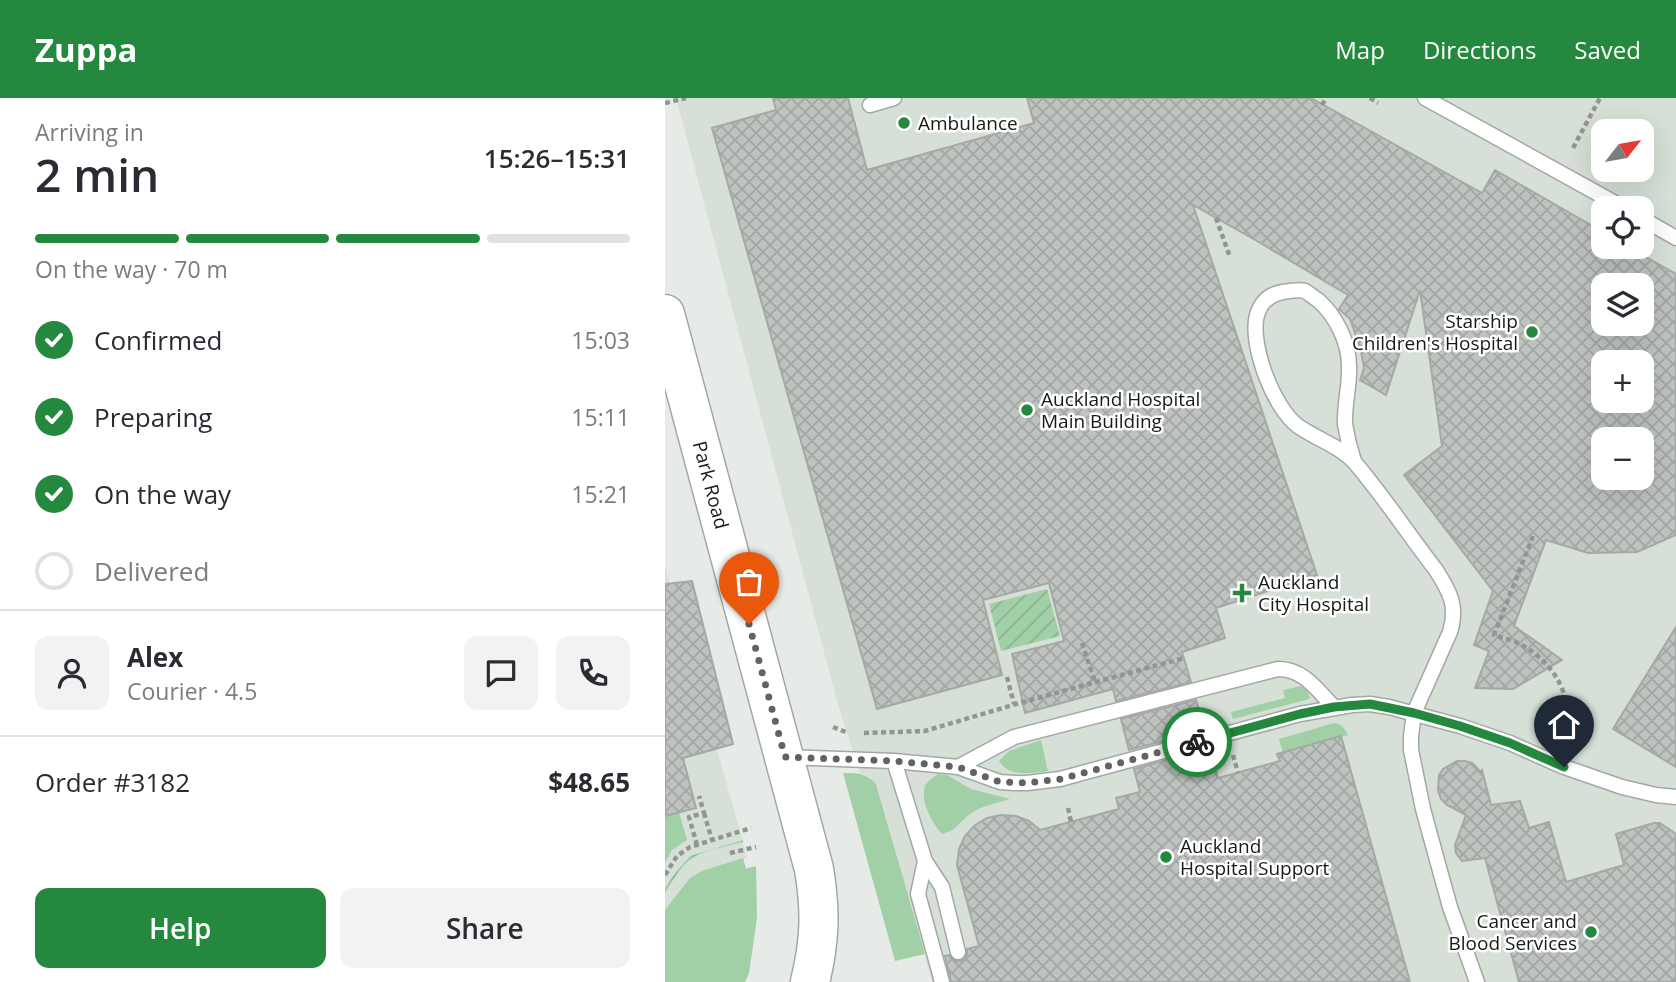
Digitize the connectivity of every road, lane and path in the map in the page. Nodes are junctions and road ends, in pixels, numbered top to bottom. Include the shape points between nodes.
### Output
1 (686, 98) edge
2 (894, 98) edge
3 (1326, 98) edge
4 (1370, 98) edge
5 (1426, 98) edge
6 (1600, 98) edge
7 (665, 103) edge
8 (1378, 103) dead end
9 (870, 105) dead end
10 (1322, 105) dead end
11 (1573, 148) dead end
12 (1602, 196) edge
13 (1216, 218) dead end
14 (1654, 225) edge
15 (1676, 237) edge
16 (1230, 257) dead end
17 (665, 314) edge
18 (1354, 461) junction
19 (1532, 536) dead end
20 (1082, 643) dead end
21 (1184, 659) dead end
22 (1007, 677) dead end
23 (1095, 682) junction
24 (1014, 704) junction
25 (1334, 707) junction
26 (1414, 713) junction
27 (833, 727) dead end
28 (849, 733) dead end
29 (862, 733) dead end
30 (1562, 734) dead end
31 (785, 757) junction
32 (894, 761) junction
33 (1234, 762) dead end
34 (958, 767) junction
35 (1238, 773) dead end
36 (699, 796) dead end
37 (1676, 797) edge
38 (1068, 808) dead end
39 (704, 813) junction
40 (1071, 822) dead end
41 (751, 828) dead end
42 (712, 840) junction
43 (697, 845) junction
44 (756, 846) dead end
45 (730, 853) dead end
46 (925, 861) junction
47 (665, 875) edge
48 (958, 952) dead end
49 (810, 982) edge
50 (942, 982) edge
51 (1477, 982) edge

1 - 7 path
2 - 9 lane
3 - 10 path
4 - 8 path
5 - 12 lane
6 - 11 path
13 - 16 path
14 - 15 lane
17 - 31 main road, Park Road
18 - 18 lane via 1297,426 1278,403 1256,337 1258,310 1272,295 1305,291 1326,307 1343,337 1349,363 1345,422
18 - 26 lane via 1436,570 1452,599 1450,632
19 - 30 path via 1495,635 1534,652 1556,677 1565,693
20 - 23 path
21 - 23 path
22 - 24 path
23 - 24 path
24 - 29 path via 925,731
25 - 26 lane via 1370,704
25 - 34 lane via 1043,782 1000,782
25 - 34 lane via 1296,671 1277,669 1014,737
26 - 37 lane via 1510,743 1622,787
26 - 51 lane via 1412,750 1423,809
27 - 28 path
31 - 32 lane
31 - 49 main road, Park Road via 818,897 817,954
32 - 34 lane
32 - 46 lane
33 - 35 path
36 - 39 path
38 - 40 path
39 - 42 path
39 - 43 path via 689,817
41 - 42 path
42 - 43 path
43 - 47 path via 677,856
44 - 45 path
46 - 48 lane via 941,887
46 - 50 lane via 918,894

